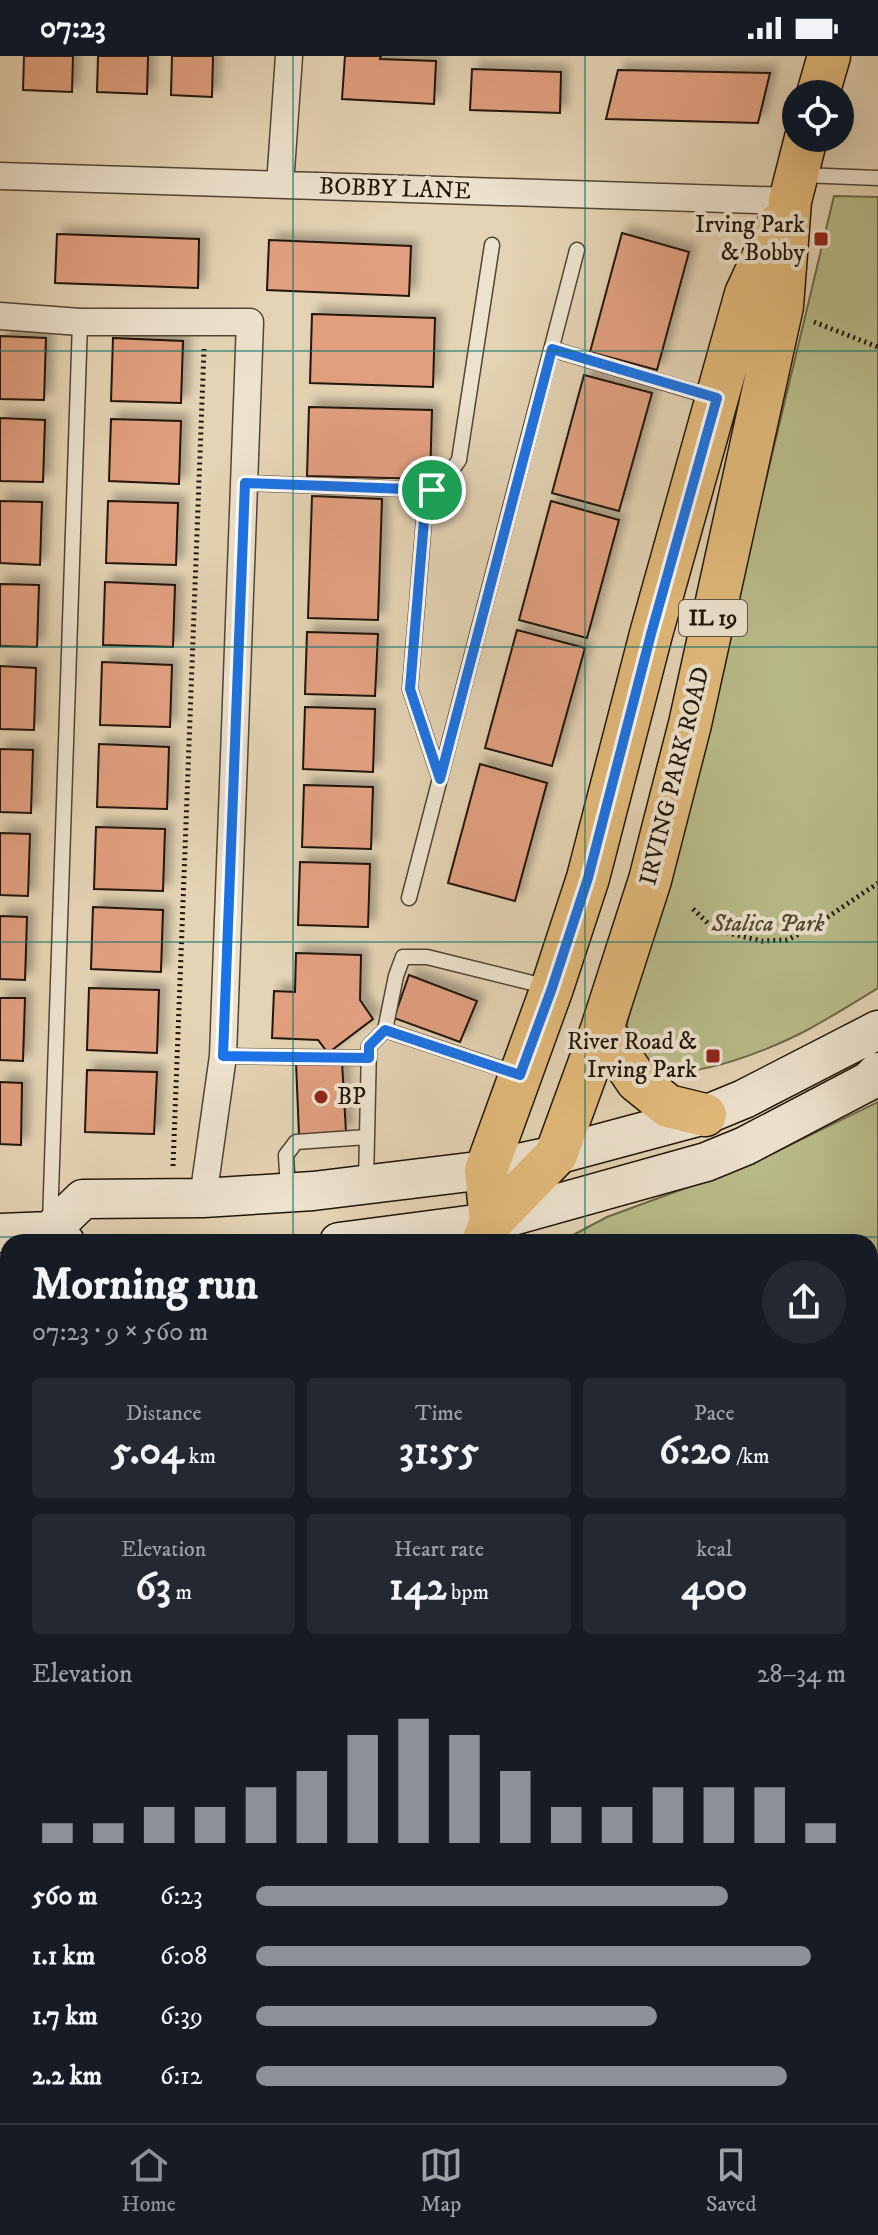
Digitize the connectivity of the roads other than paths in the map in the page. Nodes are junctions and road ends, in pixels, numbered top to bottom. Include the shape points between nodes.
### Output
1 (289, 56) edge
2 (829, 56) edge
3 (822, 80) edge
4 (798, 171) edge
5 (0, 176) edge
6 (878, 178) edge
7 (280, 185) junction
8 (492, 245) dead end
9 (577, 250) dead end
10 (0, 316) edge
11 (80, 322) junction
12 (552, 349) junction
13 (717, 398) junction
14 (245, 483) junction
15 (432, 490) junction
16 (440, 779) junction
17 (409, 898) dead end
18 (552, 988) junction
19 (602, 1029) junction
20 (385, 1030) junction
21 (878, 1030) edge
22 (223, 1056) junction
23 (369, 1058) junction
24 (520, 1075) junction
25 (874, 1081) edge
26 (705, 1115) junction
27 (367, 1137) junction
28 (556, 1155) junction
29 (486, 1170) junction
30 (366, 1184) junction
31 (288, 1192) junction
32 (203, 1198) junction
33 (487, 1232) edge
34 (58, 1234) edge
35 (60, 1234) edge
36 (457, 1234) edge

1 - 7 street
2 - 3 main road
4 - 6 lane
4 - 7 street, BOBBY LANE
4 - 13 main road, IL 19 via 746,294
4 - 19 main road, IRVING PARK ROAD / IL 19 via 782,306 690,724 650,880
5 - 7 street, BOBBY LANE
8 - 15 lane via 459,460
9 - 12 lane
10 - 11 street
11 - 14 street via 250,322
11 - 34 lane
12 - 13 lane
12 - 16 lane
13 - 18 main road, IL 19 via 588,878
14 - 15 lane
14 - 22 street
15 - 16 lane via 425,508 410,689
16 - 17 lane
18 - 20 lane via 427,957 403,957
18 - 24 main road, IL 19
19 - 26 main road via 637,1081 668,1106
19 - 28 main road, IRVING PARK ROAD / IL 19
20 - 23 lane via 369,1046
20 - 24 lane
21 - 26 main road
22 - 23 lane
22 - 32 street
23 - 27 lane
24 - 29 main road, IL 19
25 - 33 main road via 706,1162
26 - 28 main road
27 - 30 lane
27 - 31 lane via 296,1142 286,1155
28 - 29 main road
28 - 33 main road, IRVING PARK ROAD / IL 19
29 - 30 main road
29 - 33 main road, IL 19
30 - 31 main road
31 - 32 main road
32 - 35 main road via 83,1199
33 - 36 main road

